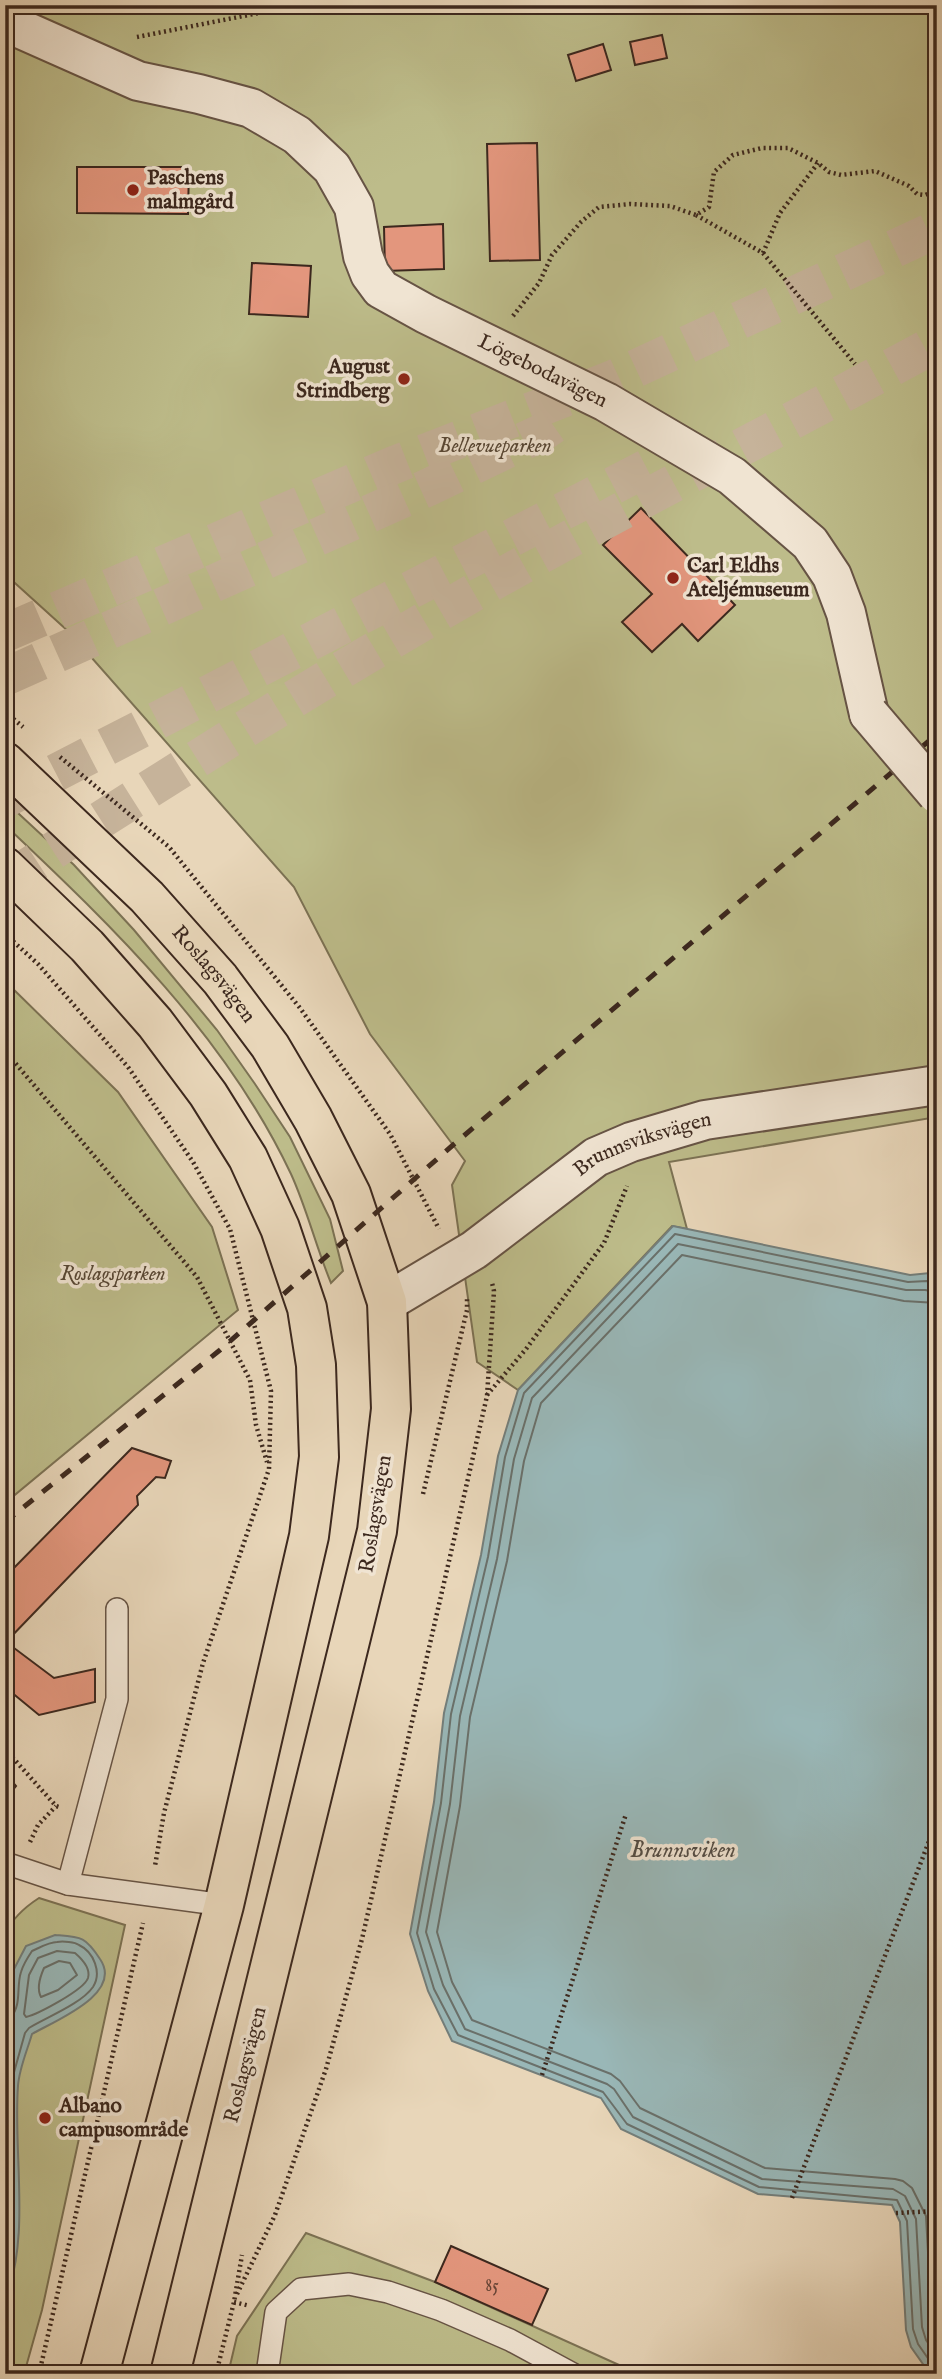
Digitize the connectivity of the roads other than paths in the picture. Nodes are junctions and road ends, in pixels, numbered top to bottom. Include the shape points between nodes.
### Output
1 (5, 22) edge
2 (5, 762) edge
3 (937, 794) edge
4 (5, 867) edge
5 (937, 1085) edge
6 (387, 1301) junction
7 (117, 1609) dead end
8 (5, 1863) edge
9 (68, 1884) junction
10 (224, 1905) junction
11 (99, 2374) edge
12 (170, 2374) edge
13 (267, 2374) edge
14 (573, 2374) edge

1 - 3 street, Lögebodavägen, bridge via 138,80 251,108 297,135 332,168 354,208 363,256 381,289 606,402 732,476 810,543 832,576 846,613 869,714
2 - 6 main road, Roslagsvägen via 147,897 220,979 270,1046 351,1194
4 - 10 main road via 87,946 155,1023 208,1094 248,1158 280,1228 307,1308 316,1365 318,1457 309,1536
5 - 6 street, Brunnsviksvägen via 705,1120 631,1142 596,1157 456,1262
6 - 12 main road, Roslagsvägen via 391,1409 377,1531
7 - 9 lane via 117,1699
8 - 9 lane
9 - 10 lane
10 - 11 main road
13 - 14 lane via 276,2312 301,2289 349,2284 441,2310

